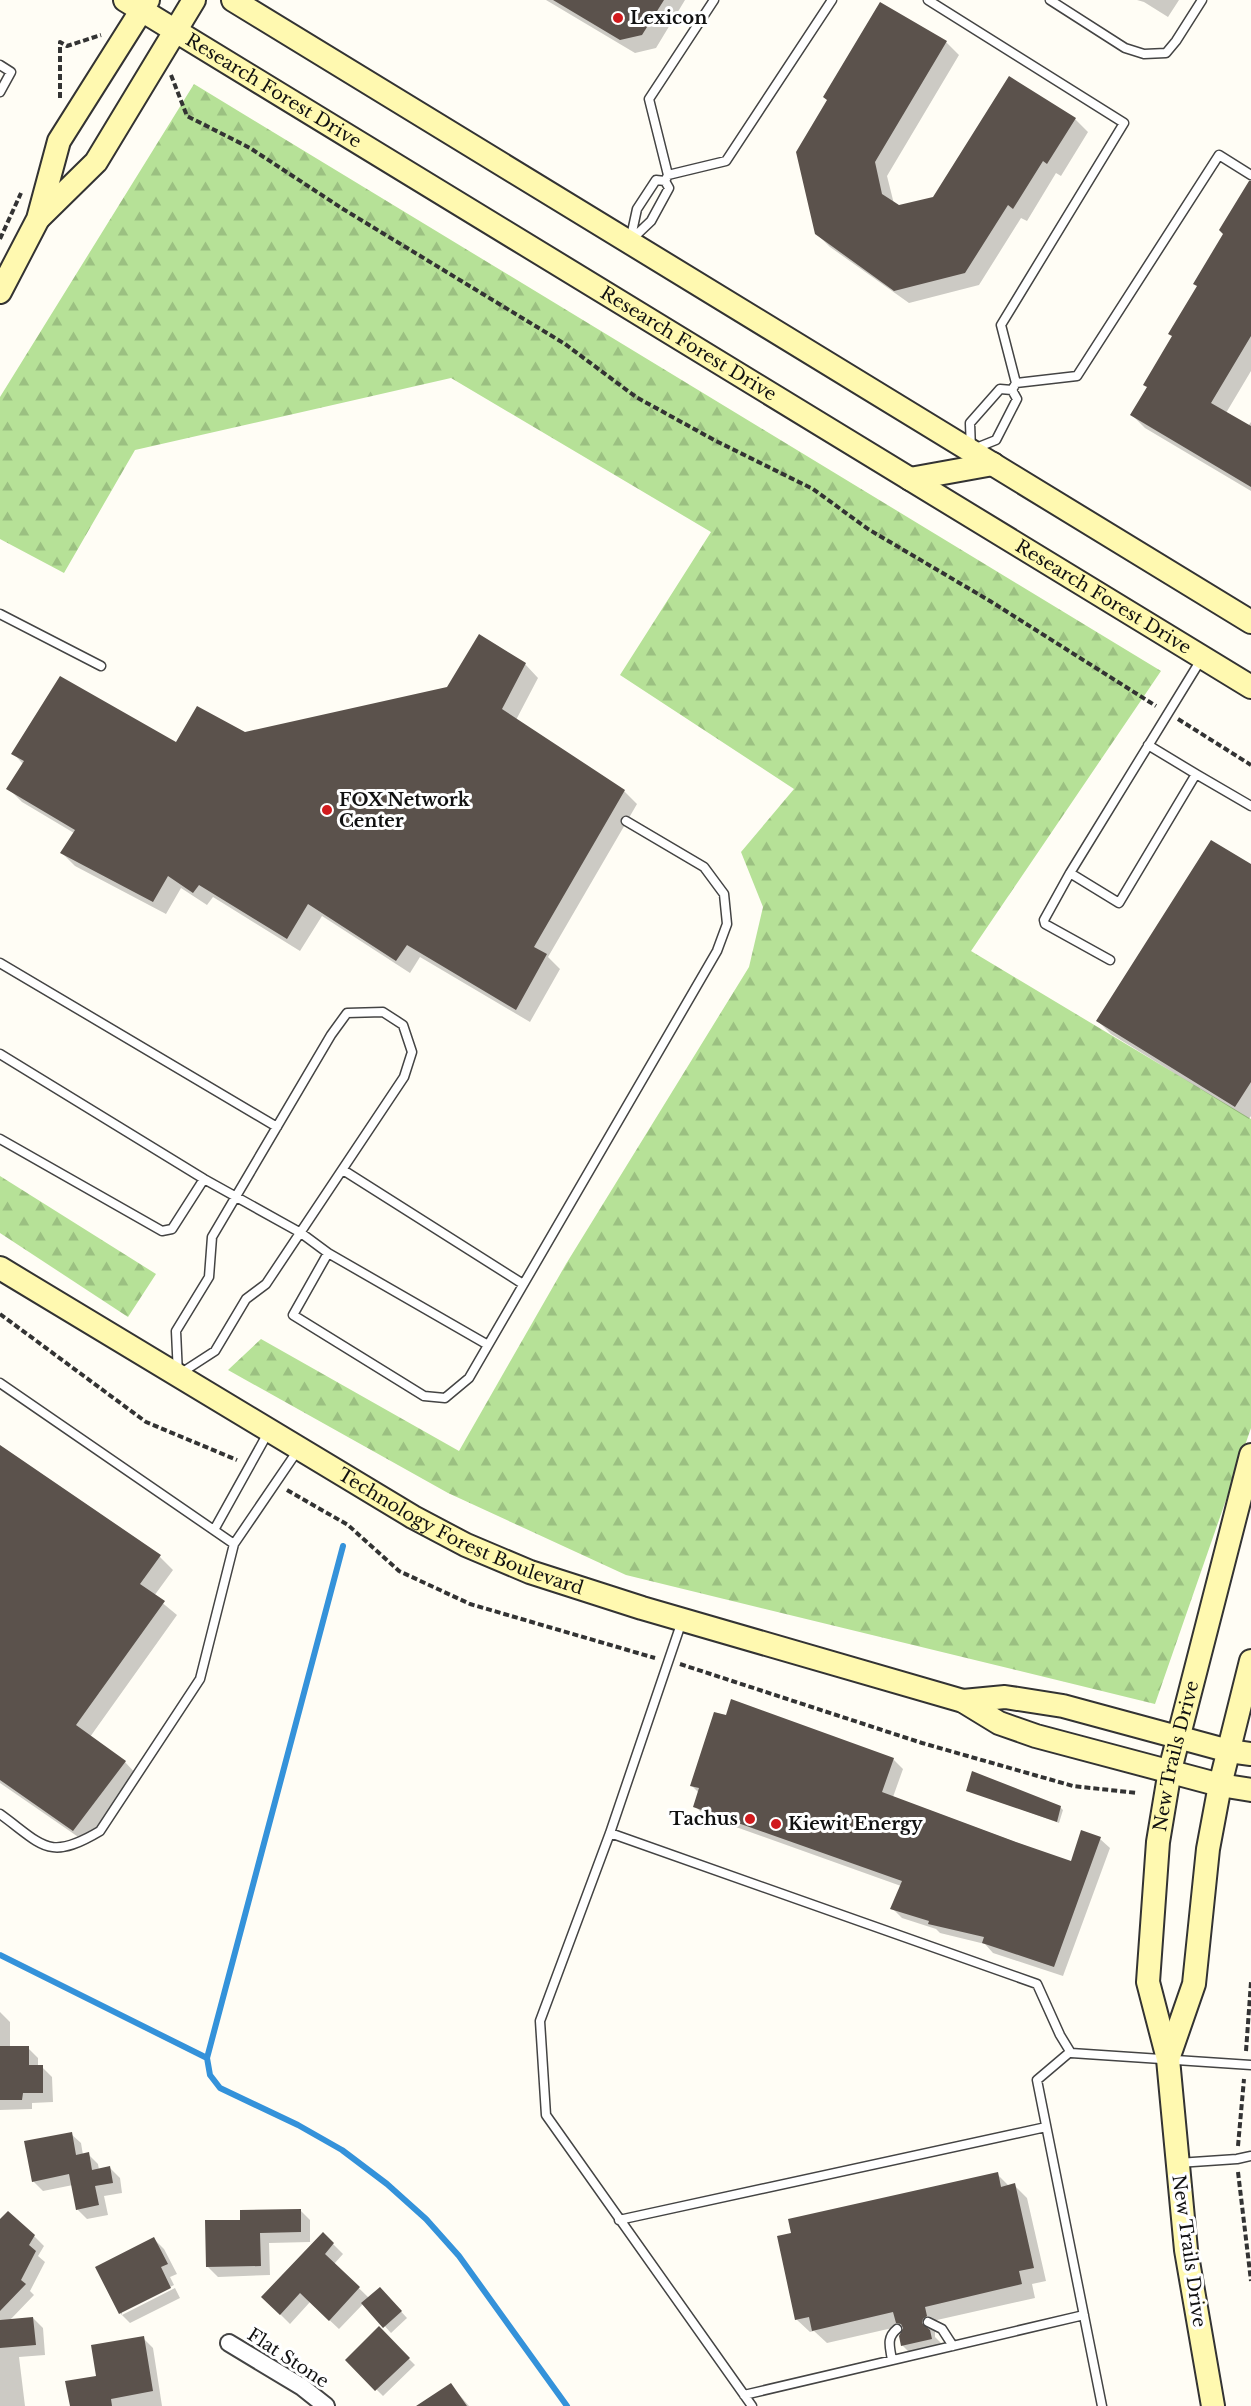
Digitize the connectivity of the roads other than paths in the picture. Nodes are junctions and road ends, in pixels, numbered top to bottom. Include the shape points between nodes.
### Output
1 (233, 0) edge
2 (714, 0) edge
3 (832, 0) edge
4 (928, 0) edge
5 (1050, 0) edge
6 (1202, 0) edge
7 (139, 3) edge
8 (191, 4) edge
9 (174, 30) junction
10 (0, 65) edge
11 (0, 92) edge
12 (1251, 175) edge
13 (666, 178) junction
14 (38, 219) junction
15 (630, 242) junction
16 (0, 292) edge
17 (1014, 387) junction
18 (971, 450) junction
19 (993, 464) junction
20 (910, 479) junction
21 (0, 614) edge
22 (1251, 622) edge
23 (1202, 657) junction
24 (101, 666) dead end
25 (1251, 687) edge
26 (1148, 745) junction
27 (1196, 774) junction
28 (1251, 807) edge
29 (626, 821) dead end
30 (1070, 873) junction
31 (1110, 960) dead end
32 (0, 963) edge
33 (0, 1054) edge
34 (277, 1127) junction
35 (0, 1139) edge
36 (343, 1170) junction
37 (204, 1179) junction
38 (235, 1197) junction
39 (301, 1233) junction
40 (328, 1253) junction
41 (0, 1268) edge
42 (523, 1284) junction
43 (488, 1345) junction
44 (178, 1375) junction
45 (0, 1383) edge
46 (269, 1430) junction
47 (300, 1449) junction
48 (1251, 1455) edge
49 (214, 1530) junction
50 (234, 1544) junction
51 (683, 1620) junction
52 (1251, 1660) edge
53 (963, 1701) junction
54 (1179, 1737) junction
55 (1229, 1751) junction
56 (1251, 1754) edge
57 (1170, 1770) junction
58 (1220, 1785) junction
59 (1251, 1790) edge
60 (0, 1814) edge
61 (610, 1833) junction
62 (1070, 2052) junction
63 (1168, 2059) junction
64 (1248, 2064) edge
65 (1046, 2127) junction
66 (1251, 2156) edge
67 (1178, 2163) junction
68 (619, 2220) junction
69 (1084, 2315) junction
70 (928, 2322) dead end
71 (897, 2329) dead end
72 (229, 2343) dead end
73 (953, 2346) junction
74 (892, 2360) junction
75 (744, 2395) junction
76 (326, 2406) edge
77 (752, 2406) edge
78 (1102, 2406) edge
79 (1213, 2406) edge

1 - 15 street
2 - 13 lane via 649,99
3 - 13 lane via 726,160
4 - 17 lane via 1124,123 1001,325
5 - 6 lane via 1125,48 1144,54 1166,52
7 - 9 street, Research Forest Drive
7 - 14 street via 59,141
8 - 9 street
9 - 14 street via 96,162
9 - 20 street, Research Forest Drive
10 - 11 lane via 11,72
12 - 17 lane via 1220,155 1077,376
13 - 15 lane via 669,188 651,220
13 - 15 lane via 656,180 637,209
14 - 16 street
15 - 18 street
17 - 18 lane via 1017,399 996,440
17 - 18 lane via 1000,389 970,423
18 - 19 street
19 - 20 street
19 - 22 street
20 - 23 street, Research Forest Drive
21 - 24 lane
23 - 25 street, Research Forest Drive
23 - 26 lane
26 - 27 lane
26 - 30 lane
27 - 28 lane
27 - 30 lane via 1119,903
29 - 42 lane via 704,867 724,894 728,924 717,951
30 - 31 lane via 1045,924
32 - 34 lane
33 - 37 lane
34 - 36 lane via 347,1013 383,1012 403,1025 412,1052 404,1077
34 - 38 lane
35 - 37 lane via 162,1232 172,1229
36 - 39 lane
36 - 42 lane
37 - 38 lane
38 - 39 lane
38 - 44 lane via 212,1237 209,1277 176,1331
39 - 40 lane
39 - 44 lane via 266,1284 246,1299 215,1351
40 - 43 lane
40 - 43 lane via 293,1315 424,1396 445,1398 469,1378
41 - 44 street, Technology Forest Boulevard
42 - 43 lane
44 - 46 street, Technology Forest Boulevard
45 - 49 lane
46 - 47 street, Technology Forest Boulevard
46 - 49 lane
47 - 50 lane
47 - 51 street, Technology Forest Boulevard via 466,1545 530,1572
48 - 54 street, New Trails Drive
49 - 50 lane
50 - 60 lane via 200,1679 100,1831 82,1842 48,1848
51 - 53 street, Technology Forest Boulevard
51 - 61 lane
52 - 55 street, New Trails Drive
53 - 54 street, Technology Forest Boulevard via 1005,1697 1063,1706
53 - 57 street, Technology Forest Boulevard via 999,1723 1036,1736
54 - 55 street, Technology Forest Boulevard
54 - 57 street, New Trails Drive
55 - 56 street, Technology Forest Boulevard
55 - 58 street, New Trails Drive
57 - 58 street, Technology Forest Boulevard
57 - 63 street, New Trails Drive via 1158,1842 1148,1982
58 - 59 street, Technology Forest Boulevard
58 - 63 street, New Trails Drive via 1208,1849 1194,1984
61 - 62 lane via 1037,1984
61 - 68 lane via 540,2021 546,2115
62 - 63 lane
62 - 65 lane via 1037,2080
63 - 64 lane
63 - 67 street, New Trails Drive
65 - 68 lane
65 - 69 lane
66 - 67 lane
67 - 79 street, New Trails Drive via 1186,2250
68 - 75 lane
69 - 73 lane
69 - 78 lane
70 - 73 lane via 942,2329
71 - 74 lane via 890,2335
72 - 76 street, Flat Stone
73 - 74 lane
74 - 75 lane
75 - 77 lane

